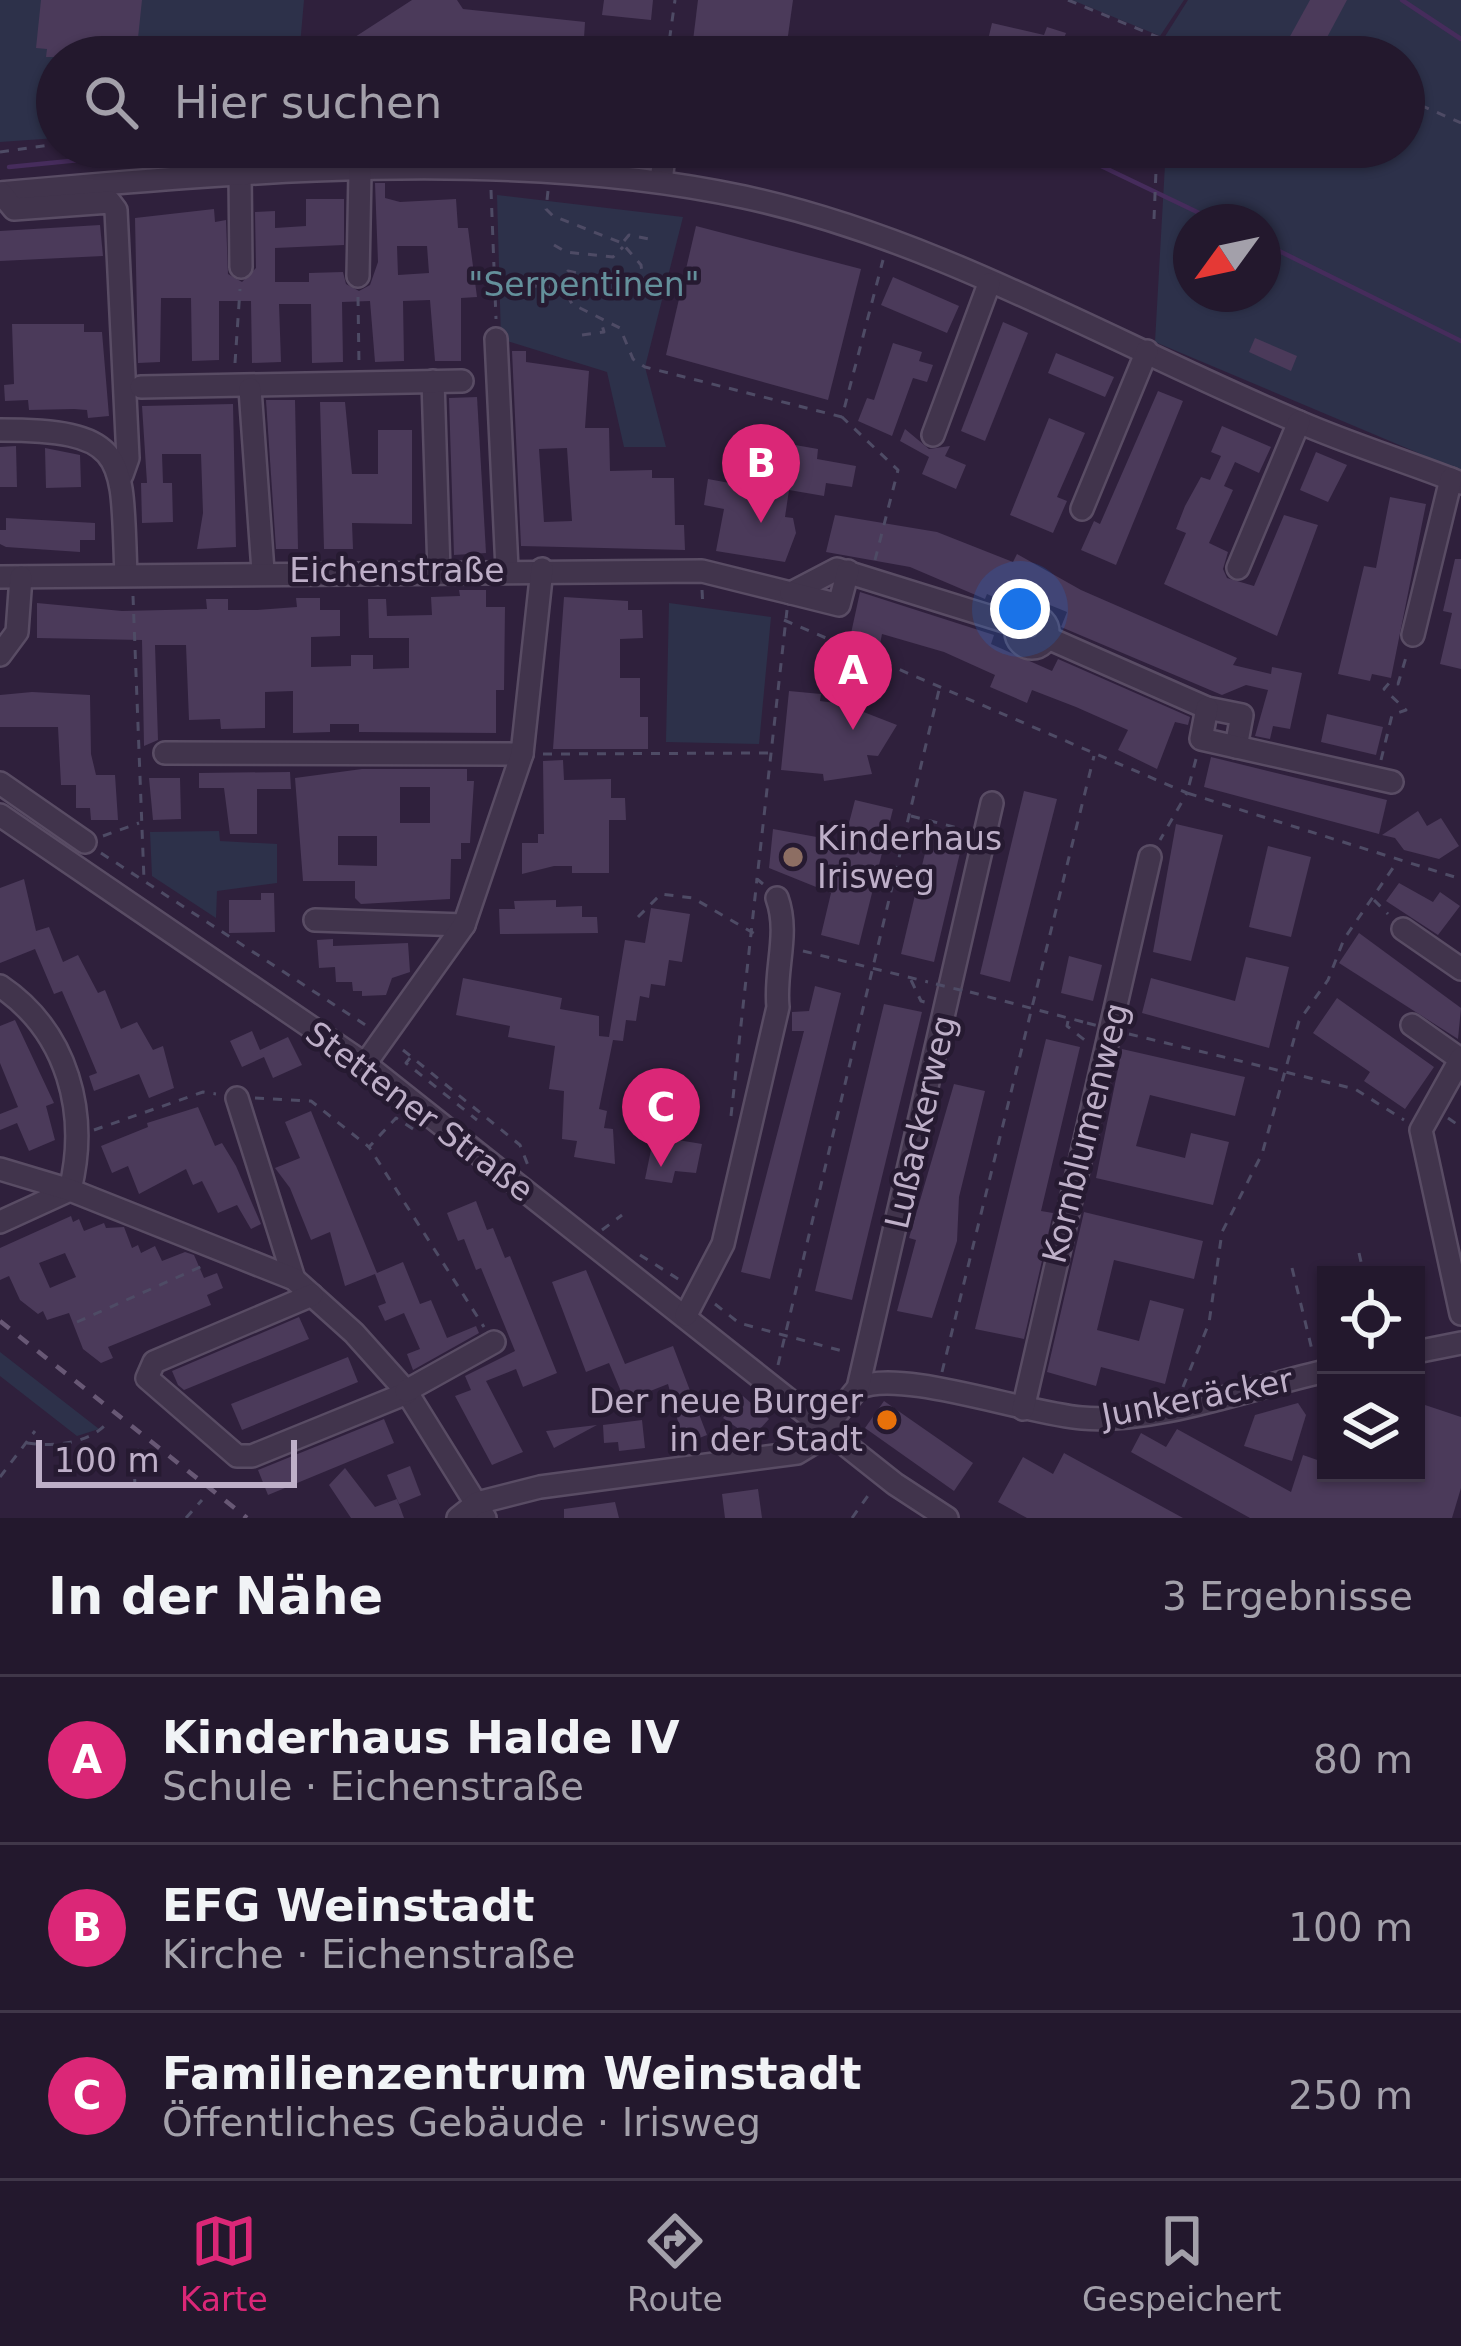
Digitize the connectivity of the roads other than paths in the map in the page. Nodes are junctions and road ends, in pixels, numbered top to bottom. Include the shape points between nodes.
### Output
1 (583, 168) edge
2 (680, 168) edge
3 (240, 172) junction
4 (360, 172) junction
5 (0, 193) edge
6 (241, 267) road end
7 (358, 276) road end
8 (989, 284) junction
9 (496, 338) road end
10 (1147, 351) junction
11 (433, 381) junction
12 (463, 381) dead end
13 (141, 388) dead end
14 (250, 389) junction
15 (1299, 422) junction
16 (0, 430) edge
17 (933, 436) dead end
18 (122, 475) junction
19 (1456, 481) edge
20 (1082, 509) dead end
21 (1238, 568) dead end
22 (507, 569) junction
23 (542, 569) junction
24 (263, 571) junction
25 (440, 571) junction
26 (848, 572) junction
27 (129, 575) junction
28 (10, 577) edge
29 (791, 593) junction
30 (1413, 635) road end
31 (0, 655) edge
32 (1208, 708) junction
33 (1235, 747) junction
34 (166, 754) dead end
35 (522, 754) junction
36 (1384, 780) road end
37 (0, 783) edge
38 (992, 803) dead end
39 (0, 815) edge
40 (85, 842) road end
41 (1150, 857) road end
42 (777, 898) road end
43 (315, 920) dead end
44 (464, 925) junction
45 (1403, 929) road end
46 (1461, 969) edge
47 (0, 986) edge
48 (1412, 1025) dead end
49 (1461, 1058) edge
50 (365, 1064) junction
51 (237, 1098) dead end
52 (0, 1169) edge
53 (70, 1190) junction
54 (0, 1222) edge
55 (1457, 1275) edge
56 (294, 1279) junction
57 (312, 1295) junction
58 (1461, 1314) edge
59 (686, 1316) junction
60 (494, 1342) road end
61 (1461, 1343) edge
62 (1425, 1350) edge
63 (1317, 1373) edge
64 (858, 1388) junction
65 (406, 1392) junction
66 (1023, 1409) junction
67 (825, 1429) junction
68 (481, 1511) edge
69 (458, 1518) edge
70 (947, 1518) edge

1 - 4 street
2 - 8 street
3 - 4 street
3 - 5 street
3 - 6 street
4 - 7 street
5 - 18 street via 14,209 110,202 116,210 128,458
8 - 10 street
8 - 17 street
9 - 22 street
10 - 15 street
10 - 20 street
11 - 12 street
11 - 14 street
11 - 25 street
13 - 14 street
14 - 24 street
15 - 19 street
15 - 21 street
16 - 18 street via 62,430 94,440
18 - 27 street
19 - 30 street
22 - 23 street, Eichenstraße
22 - 25 street, Eichenstraße
23 - 29 street, Eichenstraße via 702,572
23 - 35 street
24 - 25 street, Eichenstraße
24 - 27 street, Eichenstraße
26 - 29 street via 837,569
26 - 29 street, Eichenstraße via 839,605
26 - 32 street via 1018,625 1039,617 1048,638
27 - 28 street, Eichenstraße
28 - 31 street via 17,632
32 - 33 street via 1201,740
32 - 33 street via 1242,715
33 - 36 street
34 - 35 street
35 - 44 street
37 - 40 street
38 - 64 street, Lußackerweg
39 - 50 street, Stettener Straße
41 - 66 street, Kornblumenweg
42 - 59 street via 784,918 771,1039 723,1244
43 - 44 street
44 - 50 street
45 - 46 street
47 - 53 street via 28,1006 75,1096 80,1147
48 - 49 street
49 - 55 street via 1421,1130
50 - 59 street, Stettener Straße
51 - 56 street
52 - 53 street
53 - 54 street
53 - 56 street
55 - 58 street
56 - 57 street
57 - 65 street
57 - 65 street via 154,1362 147,1378 237,1456
59 - 67 street, Stettener Straße
60 - 65 street
61 - 62 street
63 - 66 street, Junkeräcker via 1107,1419
64 - 66 street, Junkeräcker via 888,1379
64 - 67 street, Lußackerweg
65 - 68 street
67 - 68 street via 797,1453 540,1487
67 - 70 street, Stettener Straße
68 - 69 street

